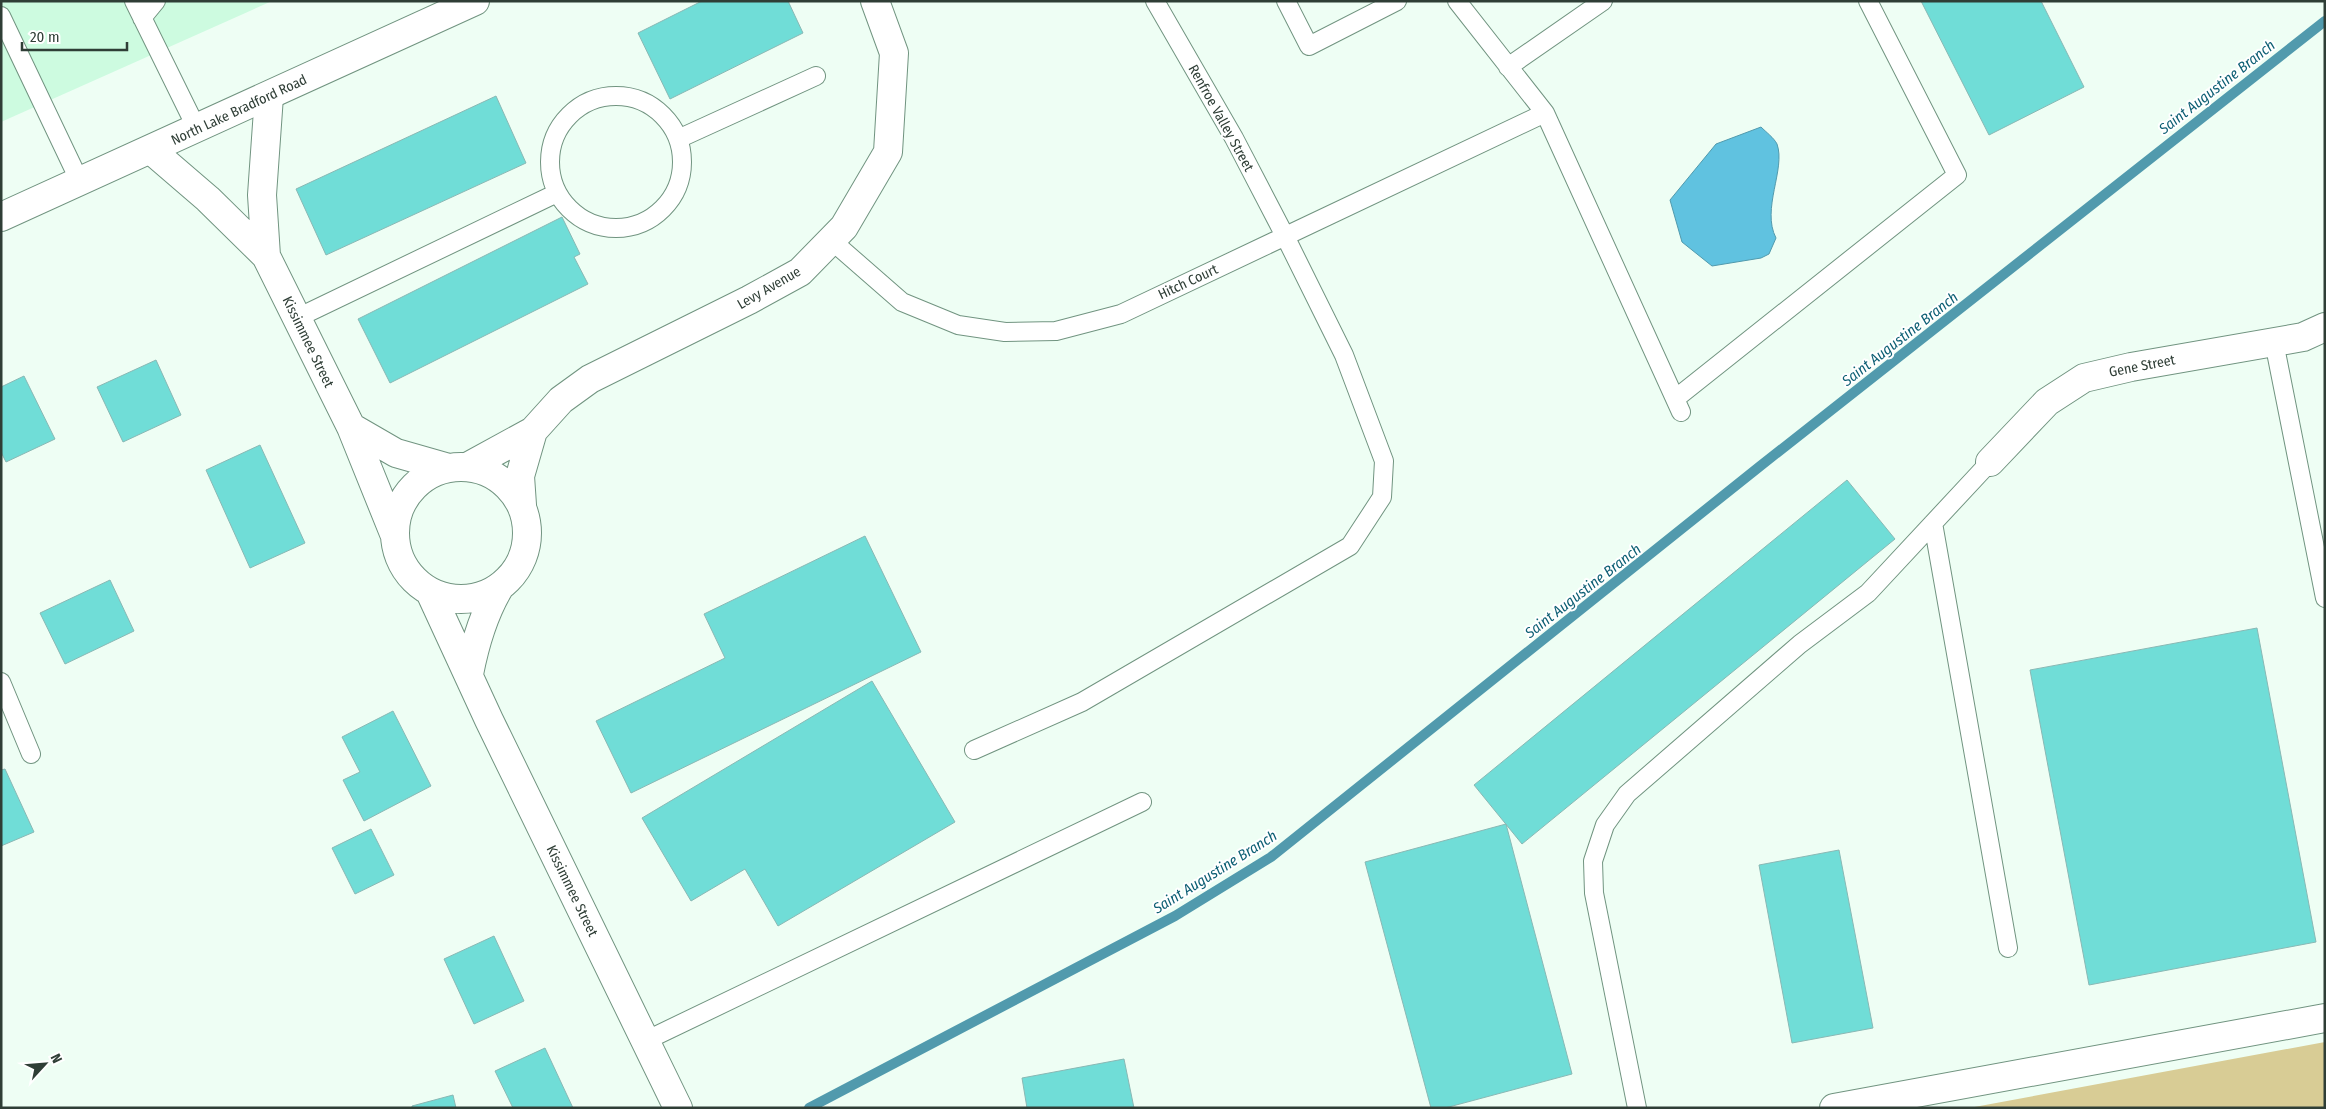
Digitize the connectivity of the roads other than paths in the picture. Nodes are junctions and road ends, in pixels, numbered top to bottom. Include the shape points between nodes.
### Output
1 (134, 1) edge
2 (156, 1) edge
3 (475, 1) edge
4 (875, 1) edge
5 (1155, 1) edge
6 (1286, 1) edge
7 (1397, 1) edge
8 (1457, 1) edge
9 (1603, 1) edge
10 (1868, 1) edge
11 (1, 16) edge
12 (142, 18) junction
13 (1508, 66) junction
14 (816, 76) dead end
15 (269, 96) junction
16 (1545, 113) junction
17 (197, 129) junction
18 (678, 139) junction
19 (151, 150) junction
20 (80, 182) junction
21 (557, 193) junction
22 (1, 217) edge
23 (1285, 236) junction
24 (831, 240) junction
25 (266, 256) junction
26 (297, 318) junction
27 (2325, 327) edge
28 (2274, 342) junction
29 (351, 427) junction
30 (533, 431) junction
31 (1990, 462) joint
32 (457, 466) junction
33 (522, 505) junction
34 (1933, 523) junction
35 (395, 536) junction
36 (499, 588) junction
37 (430, 592) junction
38 (2325, 598) edge
39 (469, 674) junction
40 (1, 682) edge
41 (974, 750) dead end
42 (31, 754) dead end
43 (1142, 802) dead end
44 (2008, 948) dead end
45 (2325, 1018) edge
46 (646, 1041) junction
47 (678, 1108) edge
48 (1637, 1108) edge
49 (1834, 1108) edge

1 - 12 lane
2 - 12 lane
3 - 15 street, North Lake Bradford Road
4 - 24 street, Levy Avenue via 894,54 888,152 844,227
5 - 23 lane, Renfroe Valley Street via 1234,138
6 - 7 lane via 1309,46
8 - 13 lane
9 - 13 lane
10 - 16 lane via 1957,175 1678,406
11 - 20 lane
12 - 17 lane
13 - 16 lane
14 - 18 lane
15 - 17 street, North Lake Bradford Road
15 - 25 street, Kissimmee Street via 262,195
16 - 23 lane, Hitch Court
17 - 19 street, North Lake Bradford Road
18 - 21 lane via 683,161 679,183 669,203 653,218 632,227 611,229 589,223 571,211
18 - 21 lane via 668,120 652,106 632,97 610,96 589,101 571,113 557,130 550,150 550,172
19 - 20 street, North Lake Bradford Road
19 - 25 street, Kissimmee Street via 208,199
20 - 22 street, North Lake Bradford Road
21 - 26 lane
23 - 24 lane, Hitch Court via 1120,314 1056,331 1005,332 958,325 902,302
23 - 41 lane, Renfroe Valley Street via 1344,355 1384,460 1382,497 1350,546 1082,702
24 - 30 street, Levy Avenue via 800,272 590,378 561,400
25 - 26 street, Kissimmee Street
26 - 29 street, Kissimmee Street
27 - 28 street, Gene Street via 2303,337
28 - 31 street, Gene Street via 2084,378 2047,402
28 - 38 lane
29 - 32 street via 396,453
29 - 35 street, Kissimmee Street
30 - 32 street, Levy Avenue
30 - 33 street, Levy Avenue via 520,476
31 - 34 lane
32 - 33 street via 491,472 510,486
32 - 35 street via 425,476 408,492 397,513
33 - 36 street via 528,528 526,551 516,572
34 - 44 lane
34 - 48 lane via 1868,593 1800,644 1627,794 1604,825 1593,861 1594,893
35 - 37 street via 400,558 412,578
36 - 37 street via 465,600
36 - 39 street via 476,636
37 - 39 street, Kissimmee Street
39 - 46 street, Kissimmee Street
40 - 42 lane
43 - 46 lane
45 - 49 street
46 - 47 street, Kissimmee Street

